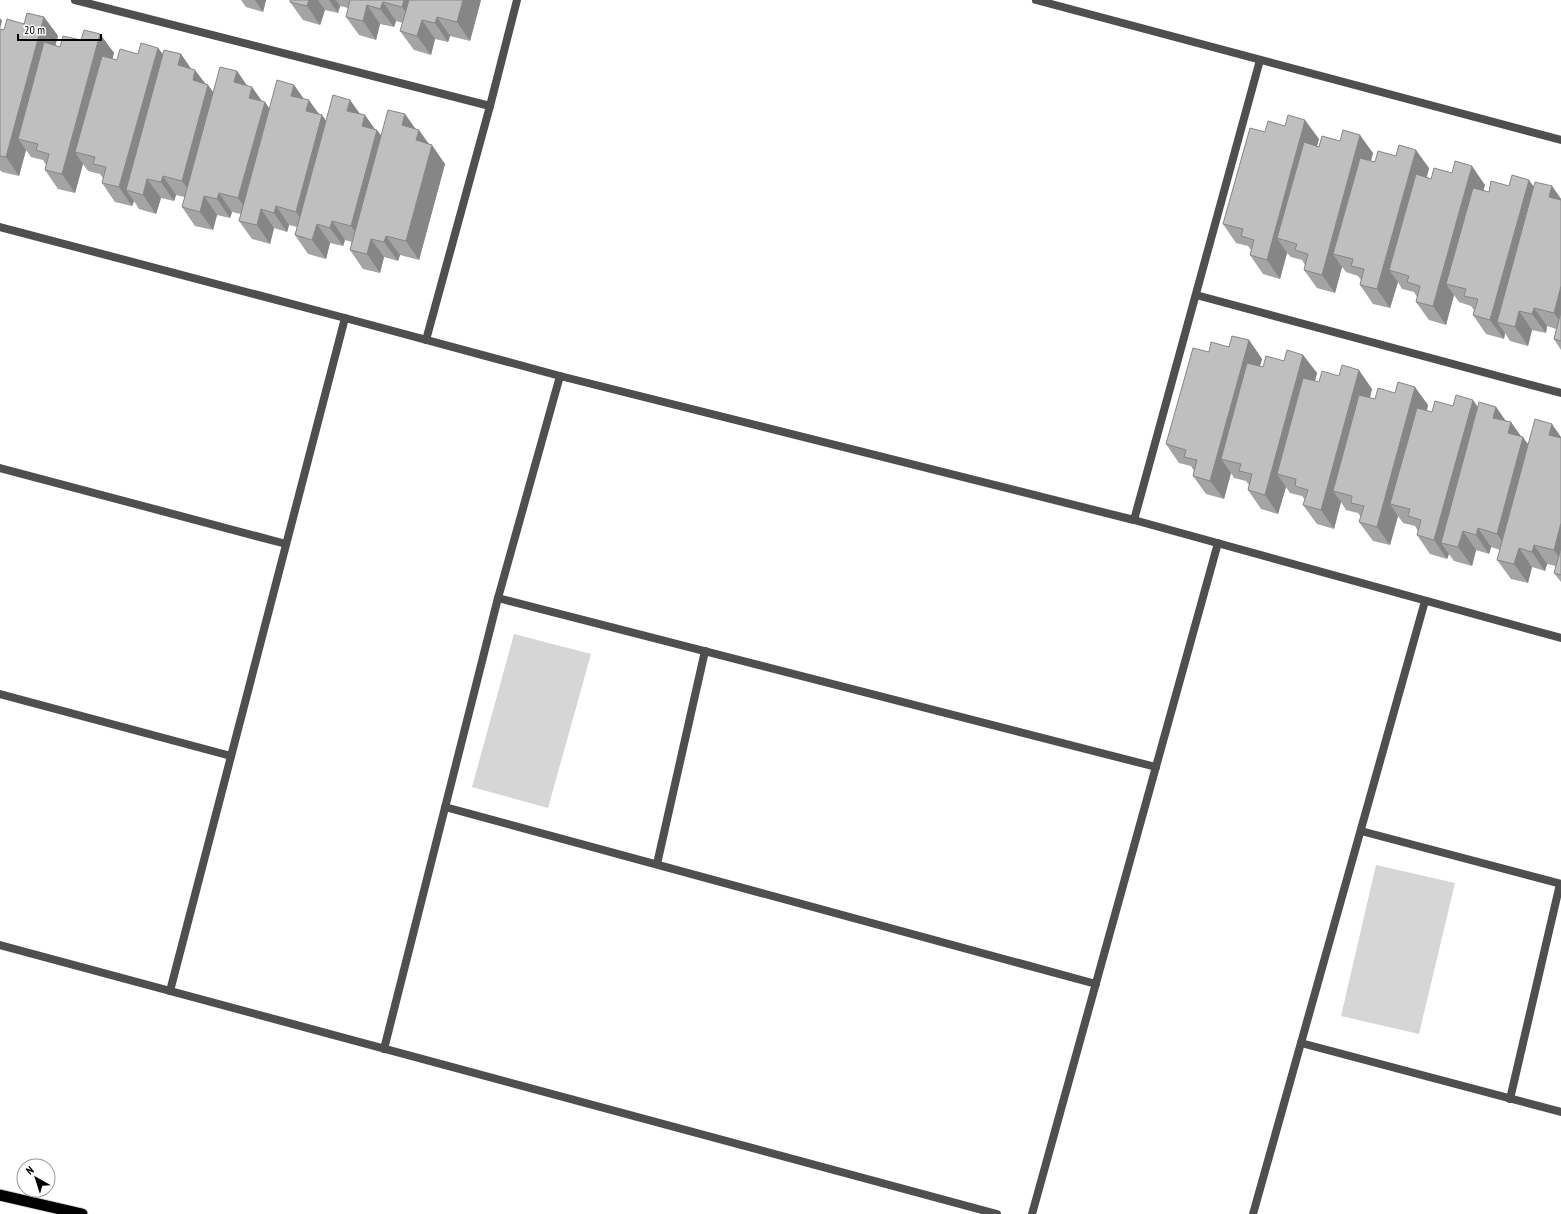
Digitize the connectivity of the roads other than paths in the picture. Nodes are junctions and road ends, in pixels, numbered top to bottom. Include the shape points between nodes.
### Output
1 (75, 0) edge
2 (517, 0) edge
3 (1036, 0) edge
4 (1260, 60) junction
5 (490, 106) junction
6 (1561, 140) edge
7 (0, 227) edge
8 (1196, 295) junction
9 (345, 318) junction
10 (426, 340) junction
11 (560, 376) junction
12 (1561, 392) edge
13 (0, 468) edge
14 (1134, 520) junction
15 (1218, 543) junction
16 (286, 544) junction
17 (498, 598) junction
18 (1425, 601) junction
19 (1561, 638) edge
20 (705, 651) junction
21 (0, 694) edge
22 (231, 756) junction
23 (1156, 767) junction
24 (445, 807) junction
25 (1361, 831) junction
26 (657, 864) junction
27 (1561, 884) edge
28 (0, 945) edge
29 (1096, 984) junction
30 (170, 991) junction
31 (1301, 1043) junction
32 (384, 1049) junction
33 (1510, 1099) junction
34 (1561, 1112) edge
35 (0, 1195) edge
36 (82, 1214) edge
37 (997, 1214) edge
38 (1032, 1214) edge
39 (1253, 1214) edge

1 - 5 street
2 - 5 street
3 - 4 street
4 - 6 street
4 - 8 street
5 - 10 street
7 - 9 street
8 - 12 street
8 - 14 street
9 - 10 street
9 - 16 street
10 - 11 street
11 - 14 street
11 - 17 street
13 - 16 street
14 - 15 street
15 - 18 street
15 - 23 street
16 - 22 street
17 - 20 street
17 - 24 street
18 - 19 street
18 - 25 street
20 - 23 street
20 - 26 street
21 - 22 street
22 - 30 street
23 - 29 street
24 - 26 street
24 - 32 street
25 - 27 street
25 - 31 street
26 - 29 street
27 - 33 street
28 - 30 street
29 - 38 street
30 - 32 street
31 - 33 street
31 - 39 street
32 - 37 street
33 - 34 street
35 - 36 highway

